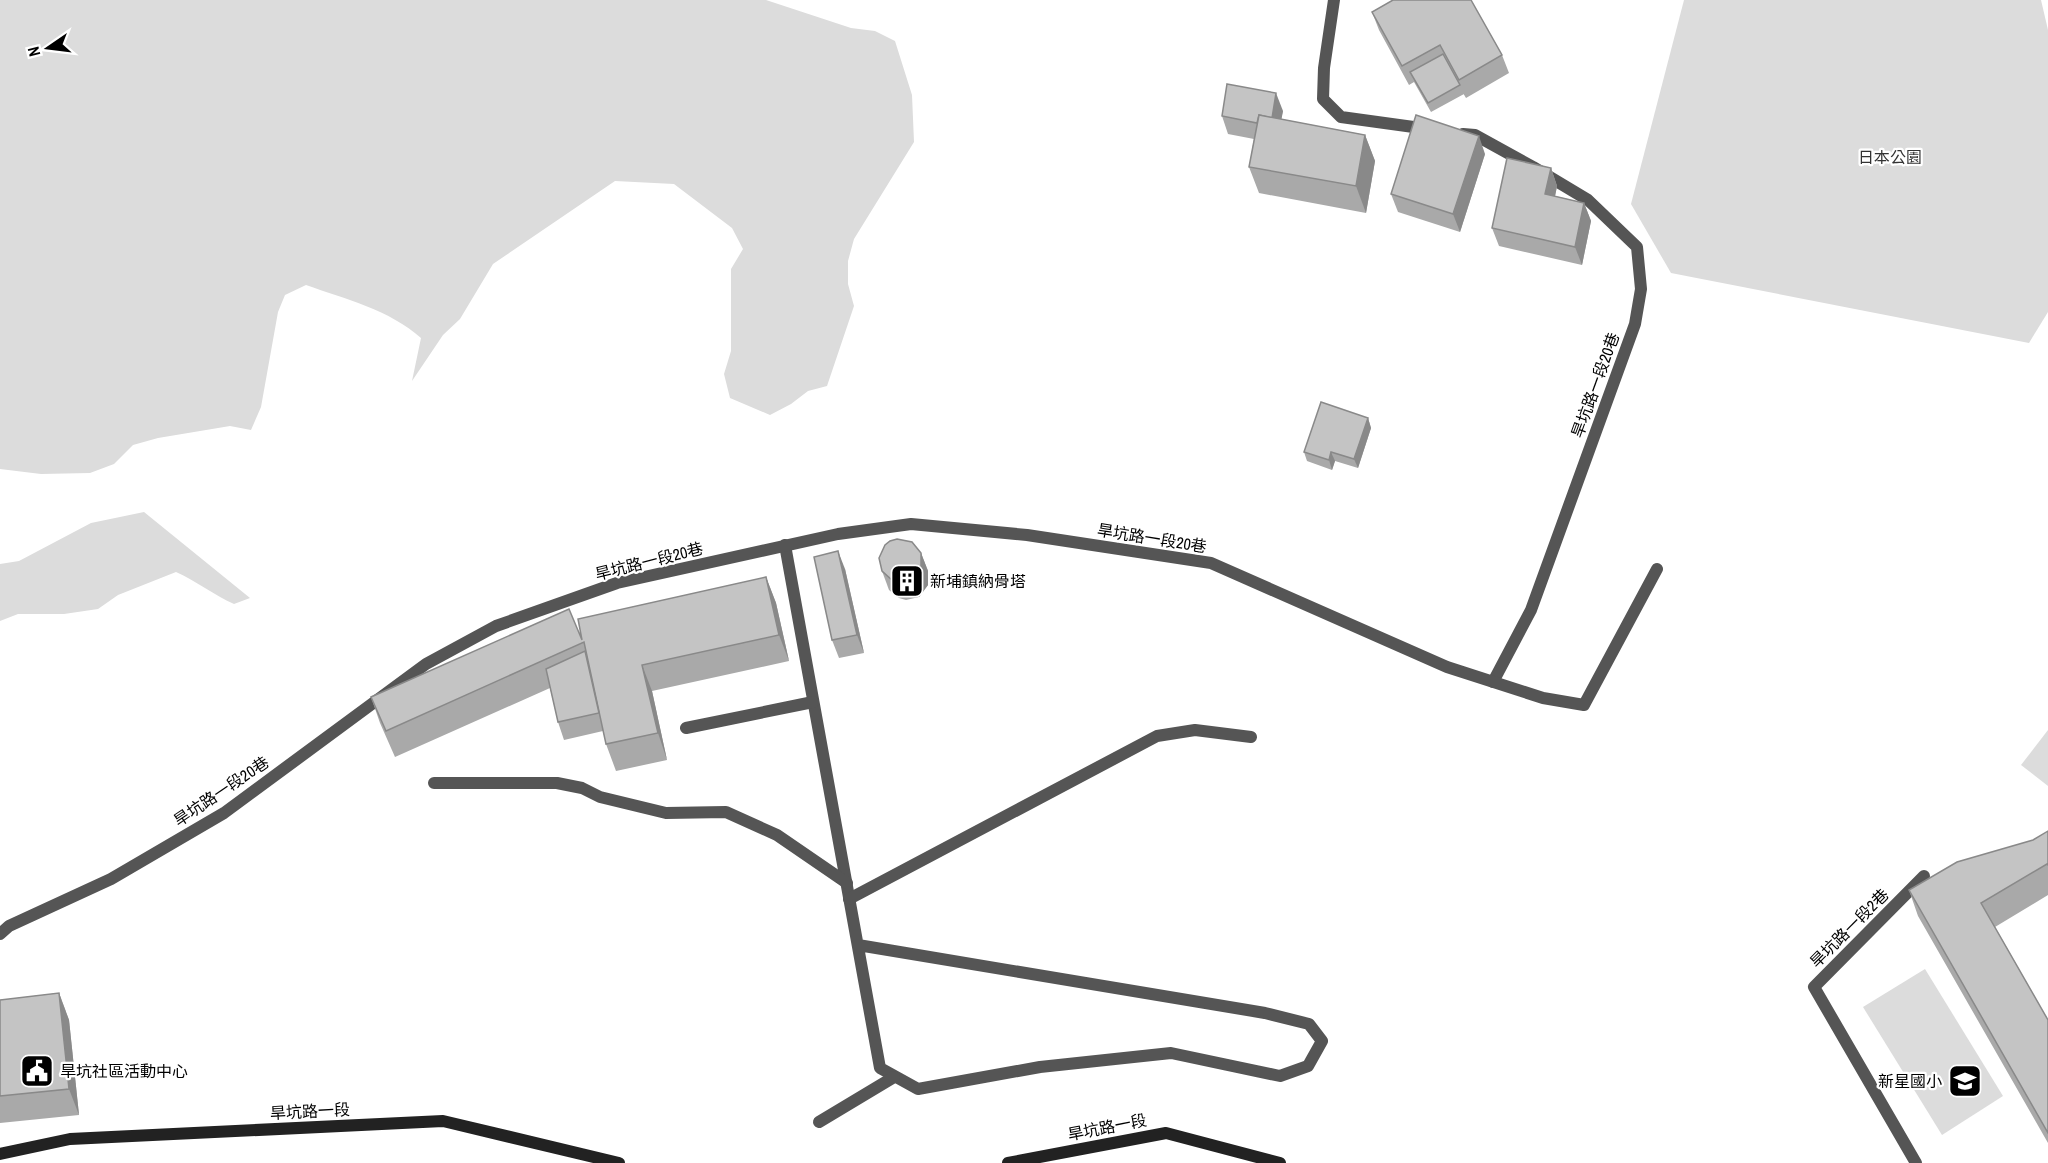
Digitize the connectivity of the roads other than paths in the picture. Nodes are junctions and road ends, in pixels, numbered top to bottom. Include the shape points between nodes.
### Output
1 (1334, 0) edge
2 (785, 545) junction
3 (1657, 569) dead end
4 (1493, 682) junction
5 (813, 702) junction
6 (686, 728) dead end
7 (1251, 737) dead end
8 (434, 783) dead end
9 (1924, 876) dead end
10 (847, 883) junction
11 (849, 899) junction
12 (0, 934) edge
13 (858, 945) junction
14 (894, 1077) junction
15 (819, 1122) dead end
16 (0, 1154) edge
17 (619, 1163) edge
18 (1008, 1163) edge
19 (1280, 1163) edge
20 (1916, 1163) edge

1 - 4 lane, 旱坑路一段20巷 via 1323,99 1341,117 1475,135 1588,200 1637,247 1641,289 1635,324 1531,610
2 - 4 lane, 旱坑路一段20巷 via 911,524 1027,536 1211,563 1447,667
2 - 5 lane
2 - 12 lane, 旱坑路一段20巷 via 617,583 496,626 426,664 224,813 111,879 9,926
3 - 4 lane via 1584,705 1543,698
5 - 6 lane
5 - 10 lane
7 - 11 lane via 1195,730 1157,736
8 - 10 lane via 557,783 666,813 726,812 777,836
9 - 20 lane, 旱坑路一段2巷 via 1814,987
10 - 11 lane
11 - 13 lane
13 - 14 lane via 880,1068
13 - 14 lane via 1264,1013 1309,1024 1322,1041 1308,1066 1280,1076 1171,1053 1040,1067 918,1089
14 - 15 lane
16 - 17 street, 旱坑路一段 via 70,1139 443,1121
18 - 19 street, 旱坑路一段 via 1166,1132

